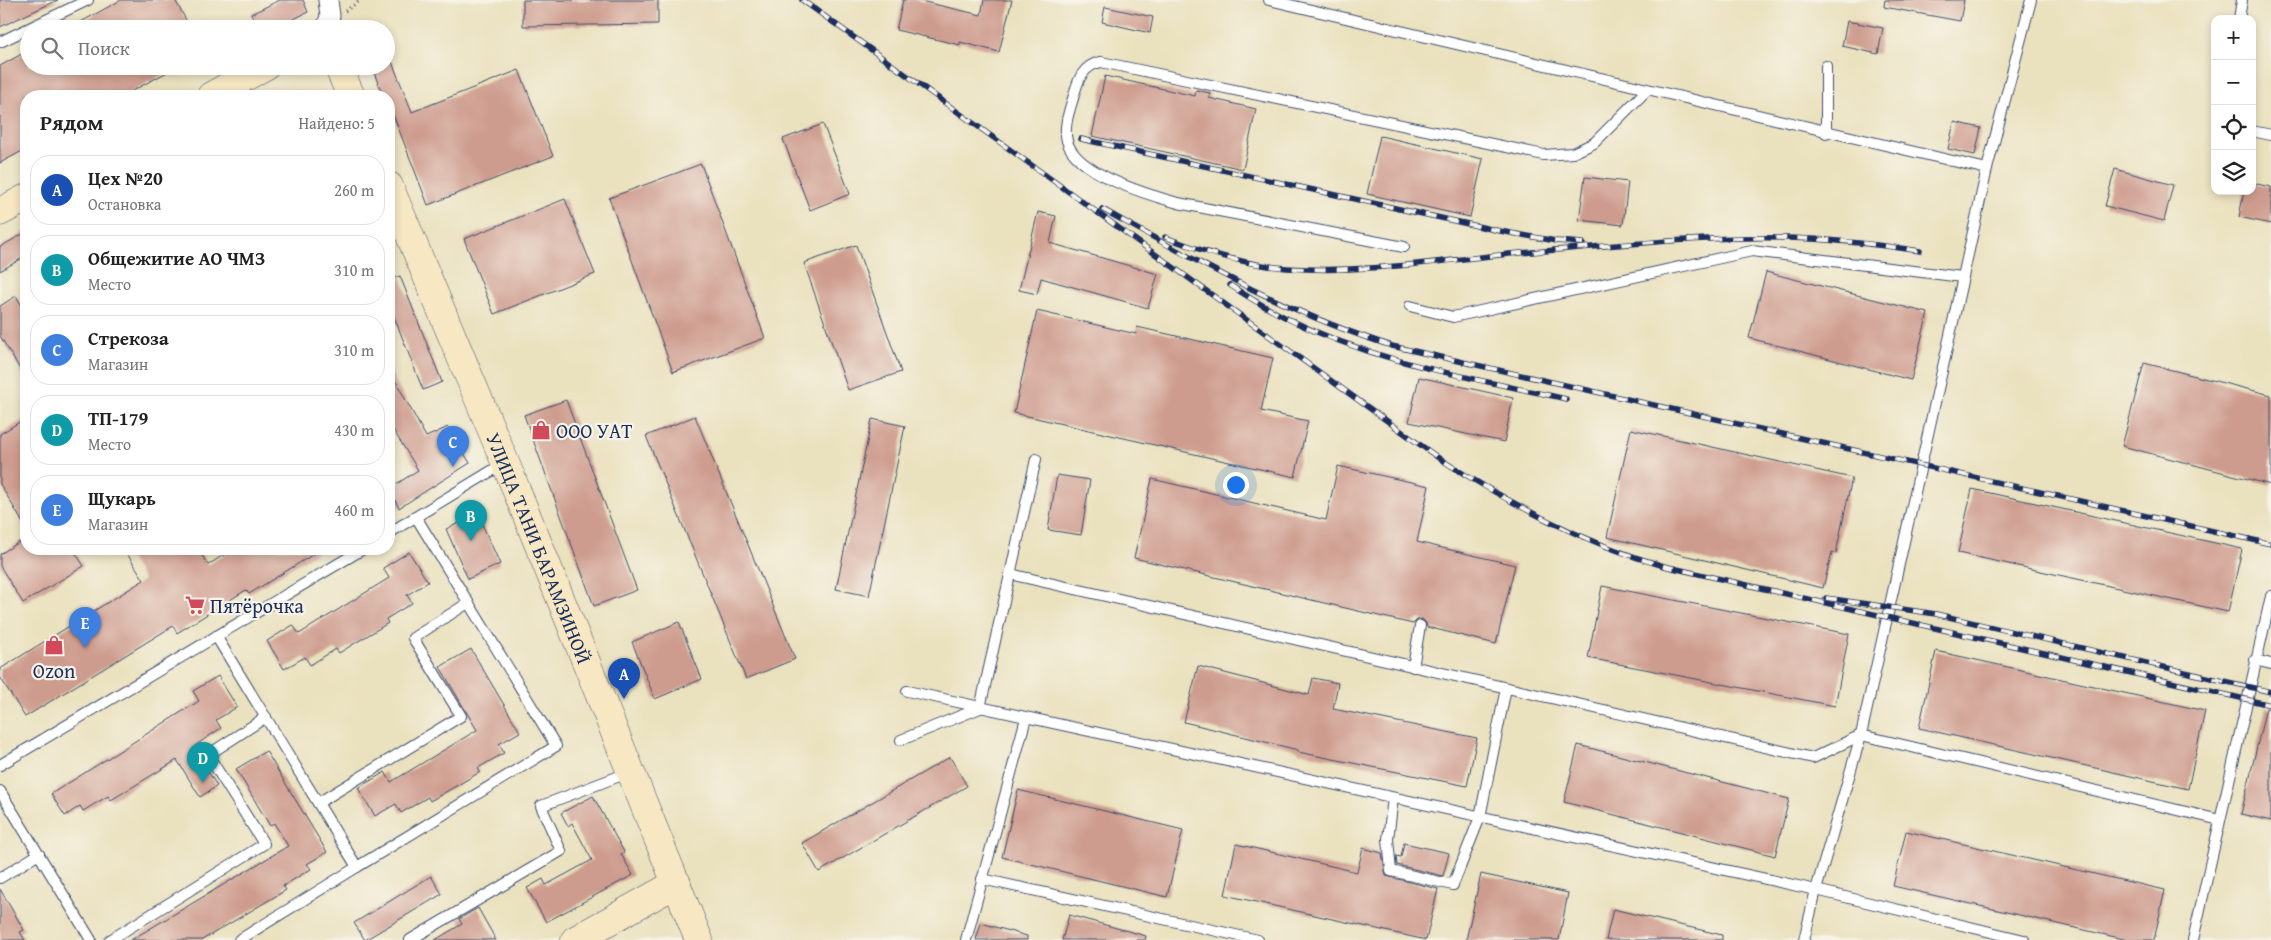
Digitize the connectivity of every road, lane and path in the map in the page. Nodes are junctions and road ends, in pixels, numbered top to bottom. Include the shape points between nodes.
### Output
1 (88, 0) edge
2 (328, 0) edge
3 (1270, 0) edge
4 (2031, 0) edge
5 (2242, 0) edge
6 (2240, 15) edge
7 (46, 20) edge
8 (329, 20) edge
9 (20, 32) edge
10 (0, 42) edge
11 (1826, 66) dead end
12 (249, 75) edge
13 (342, 75) edge
14 (222, 90) edge
15 (348, 90) edge
16 (1647, 90) junction
17 (1826, 132) junction
18 (2256, 132) edge
19 (2271, 135) edge
20 (1987, 169) junction
21 (395, 200) edge
22 (20, 201) edge
23 (0, 212) edge
24 (1404, 247) dead end
25 (1962, 277) junction
26 (1410, 306) dead end
27 (1036, 458) dead end
28 (505, 462) junction
29 (416, 517) junction
30 (395, 529) edge
31 (353, 555) edge
32 (1010, 574) junction
33 (2271, 596) edge
34 (468, 603) junction
35 (1420, 626) dead end
36 (216, 636) junction
37 (2255, 660) junction
38 (2271, 664) edge
39 (1413, 667) junction
40 (1506, 688) junction
41 (907, 691) dead end
42 (980, 708) junction
43 (266, 717) junction
44 (1026, 718) junction
45 (1861, 735) junction
46 (901, 740) dead end
47 (0, 765) edge
48 (631, 772) junction
49 (0, 791) edge
50 (1393, 798) junction
51 (318, 803) junction
52 (1480, 817) junction
53 (2220, 820) junction
54 (39, 854) junction
55 (357, 867) junction
56 (0, 878) edge
57 (982, 879) junction
58 (677, 883) junction
59 (1816, 890) junction
60 (91, 940) edge
61 (110, 940) edge
62 (239, 940) edge
63 (410, 940) edge
64 (575, 940) edge
65 (699, 940) edge
66 (966, 940) edge
67 (1258, 940) edge
68 (1804, 940) edge
69 (2024, 940) edge
70 (2193, 940) edge

1 - 7 lane
2 - 8 street
3 - 16 lane
4 - 20 lane
5 - 6 lane
9 - 10 lane
11 - 17 lane
12 - 14 street
13 - 15 street
16 - 17 lane
16 - 24 lane via 1594,143 1573,153 1544,155 1101,62 1086,68 1077,83 1067,122 1067,141 1080,160 1106,176 1178,203
17 - 20 lane
18 - 19 lane
20 - 25 lane
21 - 28 street, УЛИЦА ТАНИ БАРАМЗИНОЙ
22 - 23 street
25 - 26 lane via 1752,251 1452,317
25 - 45 lane
27 - 32 lane
28 - 29 lane
28 - 48 street, УЛИЦА ТАНИ БАРАМЗИНОЙ
29 - 30 lane
29 - 34 lane
31 - 36 lane
32 - 39 lane
32 - 42 lane
33 - 37 lane
34 - 51 lane via 413,638 461,716
34 - 55 lane via 556,746
35 - 39 lane
36 - 43 lane
36 - 47 lane
37 - 38 lane
37 - 53 lane
39 - 40 lane
40 - 45 lane via 1813,758
40 - 52 lane
41 - 42 lane
42 - 44 lane
42 - 46 lane
43 - 51 lane
43 - 61 lane via 208,755 264,844
44 - 50 lane
44 - 57 lane
45 - 53 lane
45 - 59 lane
48 - 58 street, УЛИЦА ТАНИ БАРАМЗИНОЙ
48 - 63 lane via 542,806 561,851
49 - 54 lane
50 - 52 lane
50 - 52 lane via 1388,839 1391,871 1454,885
51 - 55 lane
52 - 59 lane
53 - 70 lane
54 - 56 lane
54 - 60 lane
55 - 62 lane
57 - 66 lane
57 - 67 lane
58 - 64 street
58 - 65 street, УЛИЦА ТАНИ БАРАМЗИНОЙ
59 - 68 lane
59 - 69 lane

